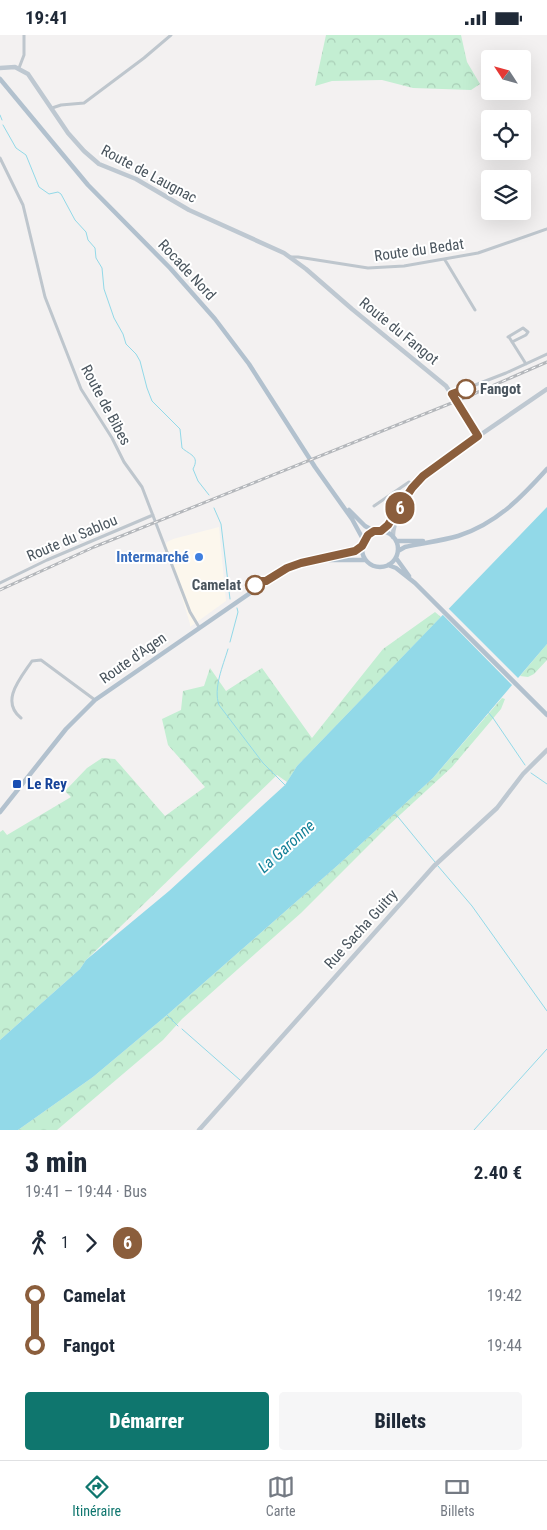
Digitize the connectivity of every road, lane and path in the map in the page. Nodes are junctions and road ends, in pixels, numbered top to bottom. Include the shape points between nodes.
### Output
1 (24, 35) edge
2 (171, 35) edge
3 (1, 67) edge
4 (19, 68) junction
5 (0, 79) edge
6 (52, 108) junction
7 (0, 157) edge
8 (547, 229) edge
9 (290, 257) junction
10 (445, 260) junction
11 (475, 310) dead end
12 (512, 342) junction
13 (547, 354) edge
14 (526, 364) junction
15 (547, 389) edge
16 (452, 394) junction
17 (478, 436) junction
18 (547, 469) edge
19 (414, 485) junction
20 (335, 494) junction
21 (405, 501) junction
22 (374, 506) dead end
23 (153, 515) junction
24 (374, 531) junction
25 (381, 531) junction
26 (395, 539) junction
27 (437, 540) junction
28 (363, 543) junction
29 (398, 551) junction
30 (396, 557) junction
31 (365, 560) junction
32 (310, 561) junction
33 (388, 565) junction
34 (0, 583) edge
35 (417, 585) junction
36 (199, 627) junction
37 (95, 700) junction
38 (547, 715) edge
39 (21, 718) dead end
40 (547, 750) edge
41 (0, 812) edge
42 (199, 1130) edge

1 - 4 street via 24,55
2 - 6 street via 89,100
3 - 4 street
4 - 6 street, Route de Laugnac via 32,79
5 - 20 main road, Rocade Nord via 88,185 215,319 249,364
6 - 9 street, Route de Laugnac via 68,133 99,164 136,179 189,210
7 - 23 street, Route de Bibes via 23,205 45,297 82,389 142,487
8 - 10 street, Route du Bedat via 489,250
9 - 10 street, Route du Bedat via 368,268
9 - 16 street, Route du Fangot via 428,370
10 - 11 street
12 - 12 street via 509,335 526,329 526,335
12 - 14 street
13 - 14 street
14 - 16 street
15 - 17 street
16 - 17 street, Route du Fangot
17 - 19 street via 432,468
18 - 27 main road via 521,498 496,518 473,530
19 - 21 street
19 - 22 street via 409,482
20 - 24 main road
20 - 28 main road via 358,527
21 - 25 street
21 - 26 street via 394,528
23 - 34 street, Route du Sablou
23 - 36 street, Route de Bibes via 190,612
24 - 25 main road
24 - 28 main road
25 - 26 main road via 388,532
26 - 27 main road via 409,542
26 - 29 main road
27 - 29 main road
28 - 31 main road
28 - 32 main road, Route d'Agen via 351,553
29 - 30 main road
30 - 33 main road
30 - 35 main road
31 - 32 main road, Route d'Agen
31 - 33 main road via 377,567
32 - 36 main road, Route d'Agen via 282,571
33 - 35 main road
35 - 38 main road
36 - 37 main road, Route d'Agen
37 - 39 street via 41,660 36,660 10,691 12,710
37 - 41 main road, Route d'Agen via 66,729
40 - 42 street, Rue Sacha Guitry via 497,808 434,867

